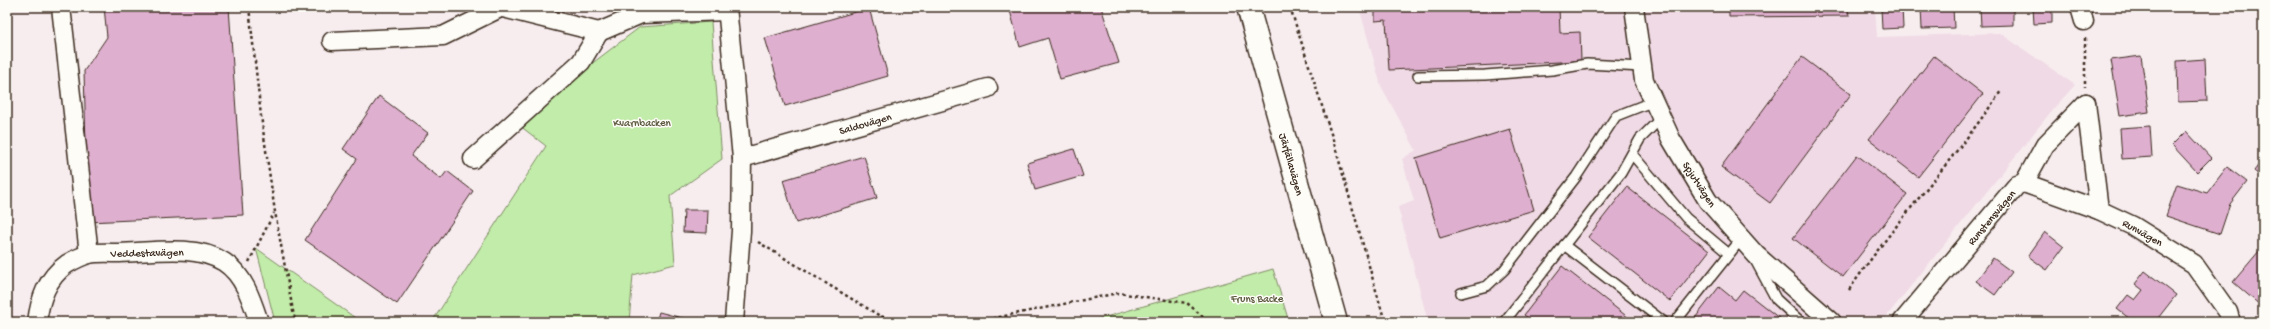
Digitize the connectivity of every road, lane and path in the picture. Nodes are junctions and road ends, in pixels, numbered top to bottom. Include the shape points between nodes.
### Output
1 (61, 7) edge
2 (249, 7) edge
3 (1248, 7) edge
4 (1290, 7) edge
5 (1634, 7) edge
6 (500, 8) edge
7 (727, 9) edge
8 (2082, 14) edge
9 (599, 32) junction
10 (332, 41) dead end
11 (1642, 67) junction
12 (1418, 76) dead end
13 (988, 88) dead end
14 (2001, 90) dead end
15 (1654, 101) junction
16 (2086, 103) junction
17 (1661, 118) junction
18 (1632, 154) junction
19 (742, 158) junction
20 (473, 159) dead end
21 (2024, 183) junction
22 (2099, 210) junction
23 (275, 212) junction
24 (741, 231) junction
25 (1742, 238) junction
26 (1564, 245) junction
27 (89, 254) junction
28 (1729, 254) junction
29 (1756, 255) junction
30 (240, 279) junction
31 (1849, 290) dead end
32 (1461, 293) dead end
33 (37, 322) edge
34 (259, 322) edge
35 (295, 322) edge
36 (734, 322) edge
37 (902, 322) edge
38 (974, 322) edge
39 (1209, 322) edge
40 (1336, 322) edge
41 (1385, 322) edge
42 (1504, 322) edge
43 (1664, 322) edge
44 (1675, 322) edge
45 (1801, 322) edge
46 (1832, 322) edge
47 (1902, 322) edge
48 (2231, 322) edge

1 - 27 street
2 - 23 path
3 - 40 street, Järfällavägen
4 - 41 path via 1334,143
5 - 11 street, Spjutvägen
6 - 9 street
6 - 10 street via 443,36
7 - 9 street via 641,14
7 - 19 street
8 - 16 path
9 - 20 street via 581,62
11 - 12 lane via 1587,64 1552,70 1485,75
11 - 15 street, Spjutvägen via 1644,80
13 - 19 street, Saldovägen
14 - 31 path via 1974,130
15 - 17 street, Spjutvägen
15 - 32 lane via 1616,116 1576,177 1504,270 1486,286
16 - 21 street, Runstensvägen via 2045,145
16 - 22 street
17 - 18 lane via 1640,139
17 - 25 street, Spjutvägen via 1708,200
18 - 26 lane via 1621,173
18 - 28 lane via 1686,218
19 - 24 street
21 - 22 street, Runvägen
21 - 47 street, Runstensvägen via 2017,185
22 - 48 street, Runvägen via 2133,226 2194,264 2228,312
23 - 30 path
23 - 35 path
24 - 36 street
24 - 37 path via 880,316
25 - 28 lane
25 - 29 street, Spjutvägen
26 - 42 lane
26 - 43 lane
27 - 30 street, Veddestavägen via 211,255 226,263
27 - 33 street, Veddestavägen via 67,264 50,280 40,300
28 - 44 lane
29 - 45 lane via 1757,265 1776,299
29 - 46 street, Spjutvägen
30 - 34 street, Veddestavägen via 250,296
38 - 39 path via 1118,293 1187,303

